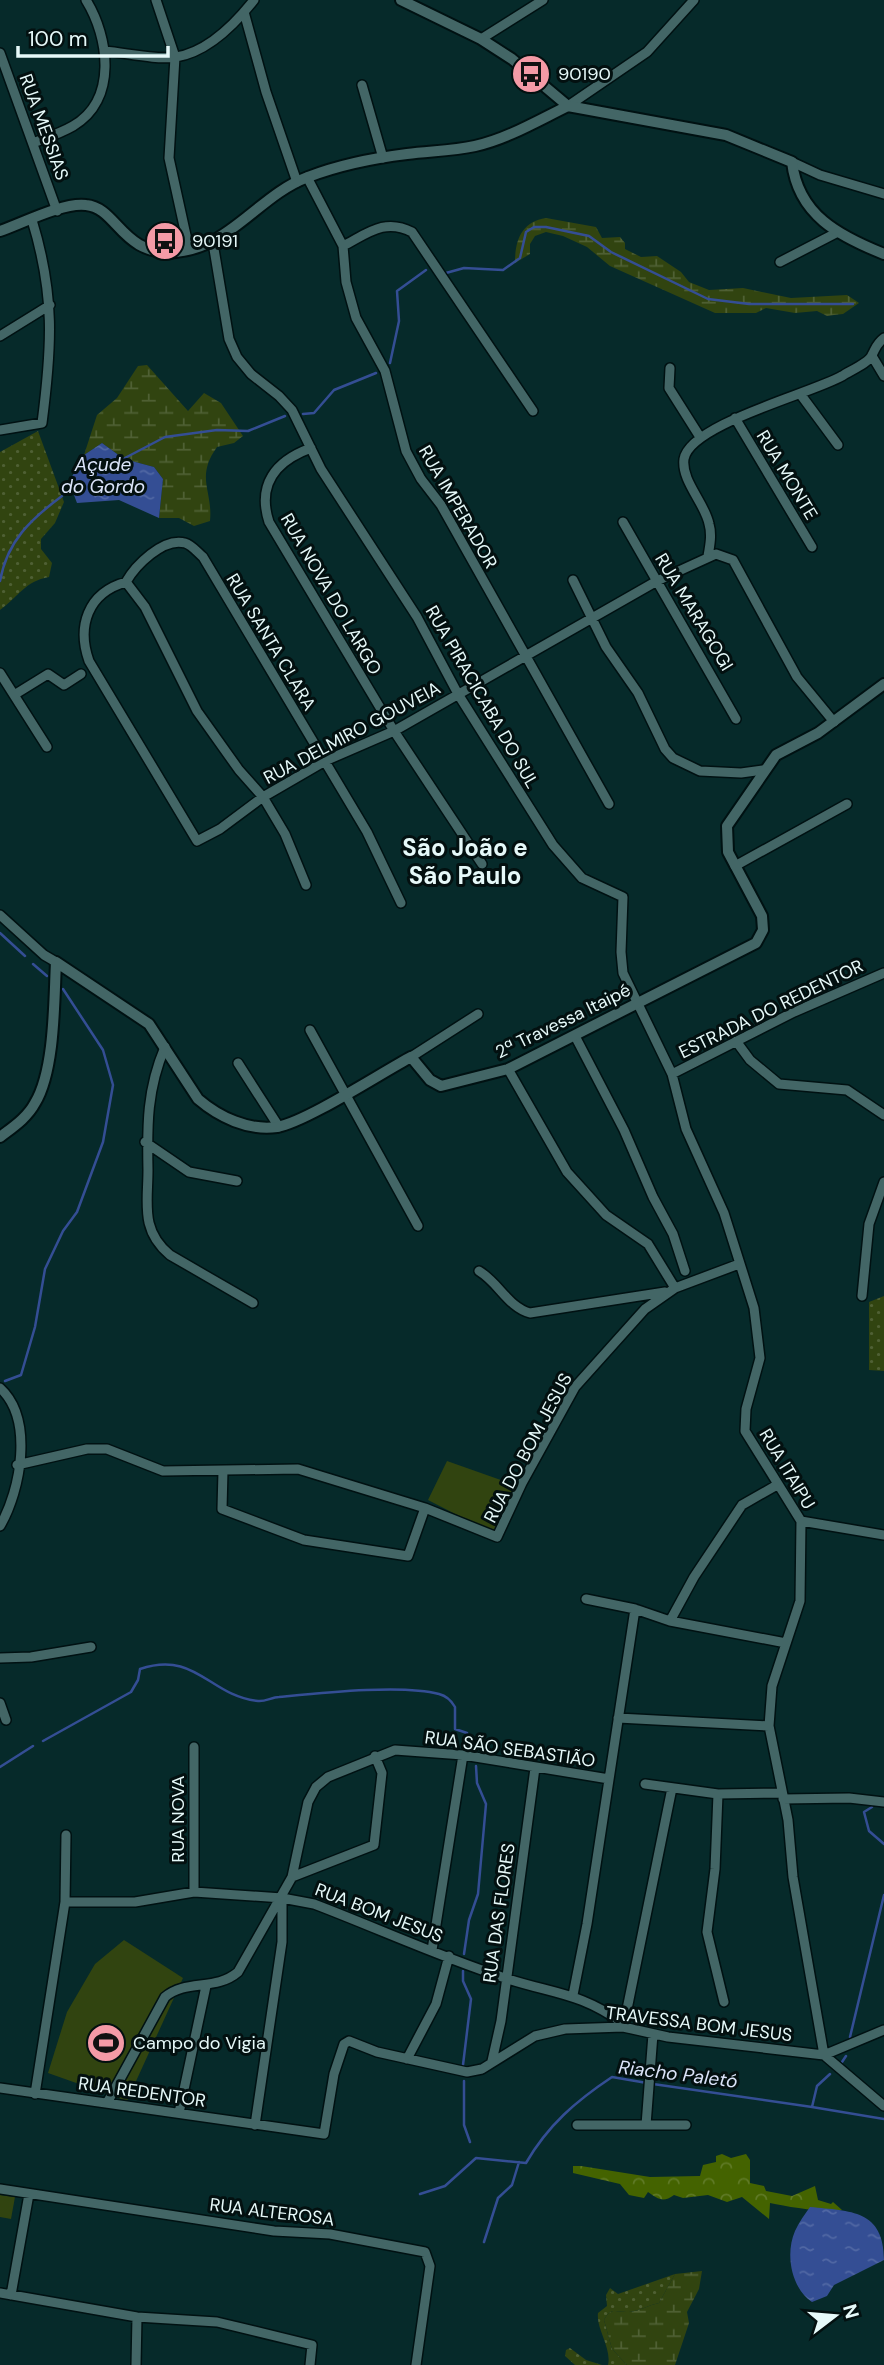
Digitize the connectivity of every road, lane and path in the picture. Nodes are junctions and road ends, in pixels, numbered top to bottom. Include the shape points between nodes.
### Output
1 (86, 0) edge
2 (156, 0) edge
3 (254, 0) edge
4 (401, 0) edge
5 (543, 0) edge
6 (694, 0) edge
7 (244, 12) junction
8 (481, 39) junction
9 (105, 51) junction
10 (0, 53) edge
11 (175, 57) junction
12 (362, 85) dead end
13 (568, 106) junction
14 (33, 143) junction
15 (383, 158) junction
16 (792, 162) junction
17 (302, 180) junction
18 (884, 194) edge
19 (57, 211) junction
20 (32, 220) junction
21 (0, 231) edge
22 (836, 233) junction
23 (213, 243) junction
24 (343, 246) junction
25 (190, 249) junction
26 (884, 254) edge
27 (780, 262) dead end
28 (50, 305) junction
29 (0, 336) edge
30 (884, 338) edge
31 (872, 356) junction
32 (670, 368) dead end
33 (884, 376) edge
34 (801, 395) junction
35 (533, 411) dead end
36 (735, 418) junction
37 (0, 430) edge
38 (700, 437) junction
39 (838, 445) dead end
40 (311, 448) junction
41 (624, 522) dead end
42 (812, 547) dead end
43 (708, 556) junction
44 (573, 580) dead end
45 (657, 581) junction
46 (126, 582) junction
47 (591, 619) junction
48 (525, 659) junction
49 (0, 673) edge
50 (81, 674) dead end
51 (884, 684) edge
52 (458, 694) junction
53 (14, 695) junction
54 (736, 719) dead end
55 (834, 722) junction
56 (394, 731) junction
57 (47, 747) dead end
58 (325, 761) junction
59 (763, 770) junction
60 (264, 797) junction
61 (609, 804) dead end
62 (847, 804) dead end
63 (197, 841) joint
64 (482, 864) dead end
65 (735, 866) junction
66 (306, 885) dead end
67 (401, 903) dead end
68 (0, 915) edge
69 (56, 962) junction
70 (884, 973) edge
71 (640, 1003) junction
72 (478, 1014) dead end
73 (310, 1030) dead end
74 (575, 1036) junction
75 (736, 1041) junction
76 (165, 1047) junction
77 (411, 1057) junction
78 (239, 1063) dead end
79 (508, 1069) junction
80 (672, 1074) junction
81 (345, 1094) junction
82 (884, 1115) edge
83 (279, 1126) junction
84 (0, 1137) edge
85 (145, 1142) junction
86 (237, 1181) dead end
87 (884, 1182) edge
88 (418, 1226) dead end
89 (739, 1264) junction
90 (479, 1271) dead end
91 (685, 1271) dead end
92 (671, 1289) junction
93 (862, 1296) dead end
94 (253, 1303) dead end
95 (0, 1388) edge
96 (18, 1465) junction
97 (223, 1471) junction
98 (777, 1485) junction
99 (425, 1507) junction
100 (801, 1521) junction
101 (0, 1526) edge
102 (884, 1535) edge
103 (586, 1599) dead end
104 (635, 1609) junction
105 (670, 1620) junction
106 (786, 1643) junction
107 (91, 1647) dead end
108 (0, 1658) edge
109 (0, 1703) edge
110 (618, 1718) junction
111 (6, 1720) dead end
112 (769, 1726) junction
113 (194, 1747) dead end
114 (463, 1755) junction
115 (375, 1756) junction
116 (535, 1768) junction
117 (609, 1779) junction
118 (645, 1784) dead end
119 (672, 1788) junction
120 (718, 1794) junction
121 (782, 1796) junction
122 (884, 1802) edge
123 (66, 1835) dead end
124 (292, 1877) junction
125 (194, 1892) junction
126 (282, 1898) junction
127 (65, 1902) junction
128 (432, 1950) junction
129 (449, 1956) junction
130 (505, 1979) junction
131 (206, 1986) junction
132 (573, 1995) junction
133 (724, 2001) dead end
134 (623, 2026) junction
135 (884, 2030) edge
136 (653, 2034) junction
137 (824, 2055) junction
138 (407, 2059) junction
139 (492, 2061) junction
140 (0, 2088) edge
141 (35, 2094) junction
142 (107, 2103) junction
143 (884, 2106) edge
144 (179, 2113) junction
145 (255, 2125) junction
146 (576, 2125) dead end
147 (646, 2125) junction
148 (686, 2125) dead end
149 (324, 2134) joint
150 (0, 2189) edge
151 (29, 2194) junction
152 (0, 2293) edge
153 (11, 2295) junction
154 (137, 2317) junction
155 (136, 2365) edge
156 (310, 2365) edge
157 (416, 2365) edge

1 - 9 street
2 - 11 street
3 - 7 street
4 - 8 street
5 - 8 street
6 - 13 street via 647,52
7 - 11 street via 204,47
7 - 17 street via 266,93
8 - 13 street
9 - 11 street
9 - 14 street via 105,75 94,106 74,126
10 - 14 street, RUA MESSIAS
11 - 25 street via 169,158
12 - 15 street
13 - 15 street via 479,145
13 - 16 street via 726,135
14 - 19 street, RUA MESSIAS
15 - 17 street
16 - 18 street
16 - 22 street via 805,204
17 - 23 street
17 - 24 street
19 - 20 street
19 - 25 street via 94,206 132,242 145,248 160,252
20 - 21 street
20 - 28 street via 45,264
22 - 26 street
22 - 27 street
23 - 25 street
23 - 40 street, RUA PIRACICABA DO SUL via 229,340 237,357 292,411
24 - 35 street via 387,225 399,225 412,233
24 - 48 street, RUA IMPERADOR via 356,318 385,371 406,451 441,505
28 - 29 street
28 - 37 street via 42,423
30 - 31 street
31 - 33 street
31 - 34 street
32 - 38 street via 669,388
34 - 36 street
34 - 39 street
36 - 38 street
36 - 42 street, RUA MONTE
38 - 43 street via 683,461 709,523
40 - 52 street, RUA PIRACICABA DO SUL via 418,618
40 - 56 street, RUA NOVA DO LARGO via 286,461 268,479 266,513
41 - 45 street, RUA MARAGOGI
43 - 45 street, RUA DELMIRO GOUVEIA
43 - 55 street via 733,560 797,677
44 - 47 street
45 - 47 street, RUA DELMIRO GOUVEIA
45 - 54 street, RUA MARAGOGI
46 - 58 street, RUA SANTA CLARA via 133,569 163,547 176,542 194,548
46 - 60 street via 145,607 197,711
46 - 63 street, RUA SANTA CLARA via 103,592 90,609 83,643 89,661
47 - 48 street, RUA DELMIRO GOUVEIA
47 - 59 street via 673,758 700,771
48 - 52 street, RUA DELMIRO GOUVEIA
48 - 61 street, RUA IMPERADOR
49 - 53 street
50 - 53 street via 64,685 48,674
51 - 55 street, 2ª Travessa Itaipé
52 - 56 street, RUA DELMIRO GOUVEIA
52 - 71 street, RUA PIRACICABA DO SUL via 565,860 590,883 622,897 621,961
53 - 57 street
55 - 59 street, 2ª Travessa Itaipé via 776,755
56 - 58 street, RUA DELMIRO GOUVEIA
56 - 64 street
58 - 60 street, RUA DELMIRO GOUVEIA
58 - 67 street, RUA SANTA CLARA via 380,855
59 - 65 street, 2ª Travessa Itaipé via 727,826 726,845
60 - 63 street, RUA DELMIRO GOUVEIA
60 - 66 street
62 - 65 street
65 - 71 street, 2ª Travessa Itaipé via 762,916 760,937
68 - 69 street
69 - 76 street via 149,1024
69 - 84 street via 43,1082 31,1110
70 - 75 street, ESTRADA DO REDENTOR
71 - 74 street, 2ª Travessa Itaipé
71 - 80 street, RUA ITAIPU
72 - 77 street
73 - 81 street
74 - 79 street, 2ª Travessa Itaipé
74 - 91 street via 635,1152
75 - 80 street, ESTRADA DO REDENTOR
75 - 82 street via 750,1060 779,1084 847,1090
76 - 83 street via 207,1107 247,1125
76 - 85 street via 149,1092
77 - 79 street, 2ª Travessa Itaipé via 441,1086
77 - 81 street
78 - 83 street
79 - 92 street via 567,1172 606,1215 648,1244
80 - 89 street, RUA ITAIPU via 686,1129 724,1213
81 - 83 street
81 - 88 street
85 - 86 street via 189,1171
85 - 94 street via 145,1209 162,1247
87 - 93 street via 865,1242
89 - 92 street
89 - 98 street, RUA ITAIPU via 760,1336 745,1431
90 - 92 street via 517,1308 530,1313
92 - 99 street, RUA DO BOM JESUS via 628,1327 575,1387 498,1537
95 - 96 street via 18,1415
96 - 97 street via 87,1449 107,1449 163,1471
96 - 101 street
97 - 99 street via 298,1469
97 - 99 street via 222,1509 315,1543 408,1556
98 - 100 street, RUA ITAIPU
98 - 105 street via 742,1505
100 - 102 street
100 - 106 street, RUA ITAIPU via 800,1601
103 - 104 street
104 - 105 street
104 - 110 street
105 - 106 street
106 - 112 street, RUA ITAIPU via 772,1686
107 - 108 street
109 - 111 street
110 - 112 street
110 - 117 street
112 - 121 street, RUA ITAIPU
113 - 125 street, RUA NOVA
114 - 115 street, RUA SÃO SEBASTIÃO via 395,1749
114 - 116 street, RUA SÃO SEBASTIÃO
114 - 128 street
115 - 124 street, RUA SÃO SEBASTIÃO via 328,1776 316,1787
115 - 124 street via 382,1773 374,1845
116 - 117 street, RUA SÃO SEBASTIÃO
116 - 130 street, RUA DAS FLORES
117 - 132 street
118 - 119 street
119 - 120 street
119 - 134 street
120 - 121 street
120 - 133 street via 707,1932
121 - 122 street
121 - 137 street, RUA ITAIPU
123 - 127 street
124 - 126 street, RUA SÃO SEBASTIÃO
125 - 126 street, RUA BOM JESUS
125 - 127 street, RUA BOM JESUS via 135,1902
126 - 128 street, RUA BOM JESUS via 314,1903
126 - 131 street, RUA SÃO SEBASTIÃO via 238,1972
126 - 145 street via 282,1942
127 - 141 street
128 - 129 street, RUA BOM JESUS
129 - 130 street, RUA BOM JESUS
129 - 138 street via 436,2004
130 - 132 street, RUA BOM JESUS
130 - 139 street, RUA DAS FLORES
131 - 142 street, RUA SÃO SEBASTIÃO via 179,1988 165,1997
131 - 144 street
132 - 134 street, RUA BOM JESUS via 600,2007
134 - 136 street, TRAVESSA BOM JESUS
134 - 139 street, TRAVESSA BOM JESUS via 541,2034
135 - 137 street
136 - 137 street, TRAVESSA BOM JESUS
136 - 147 street
137 - 143 street
138 - 139 street, TRAVESSA BOM JESUS via 467,2072
138 - 149 street, TRAVESSA BOM JESUS via 346,2042 334,2074
140 - 141 street, RUA REDENTOR
141 - 142 street, RUA REDENTOR
142 - 144 street, RUA REDENTOR
144 - 145 street, RUA REDENTOR
145 - 149 street, RUA REDENTOR
146 - 147 street
147 - 148 street
150 - 151 street, RUA ALTEROSA
151 - 153 street
151 - 157 street, RUA ALTEROSA via 274,2231 330,2234 425,2252 430,2266
152 - 153 street
153 - 154 street
154 - 155 street
154 - 156 street via 217,2322 312,2345

